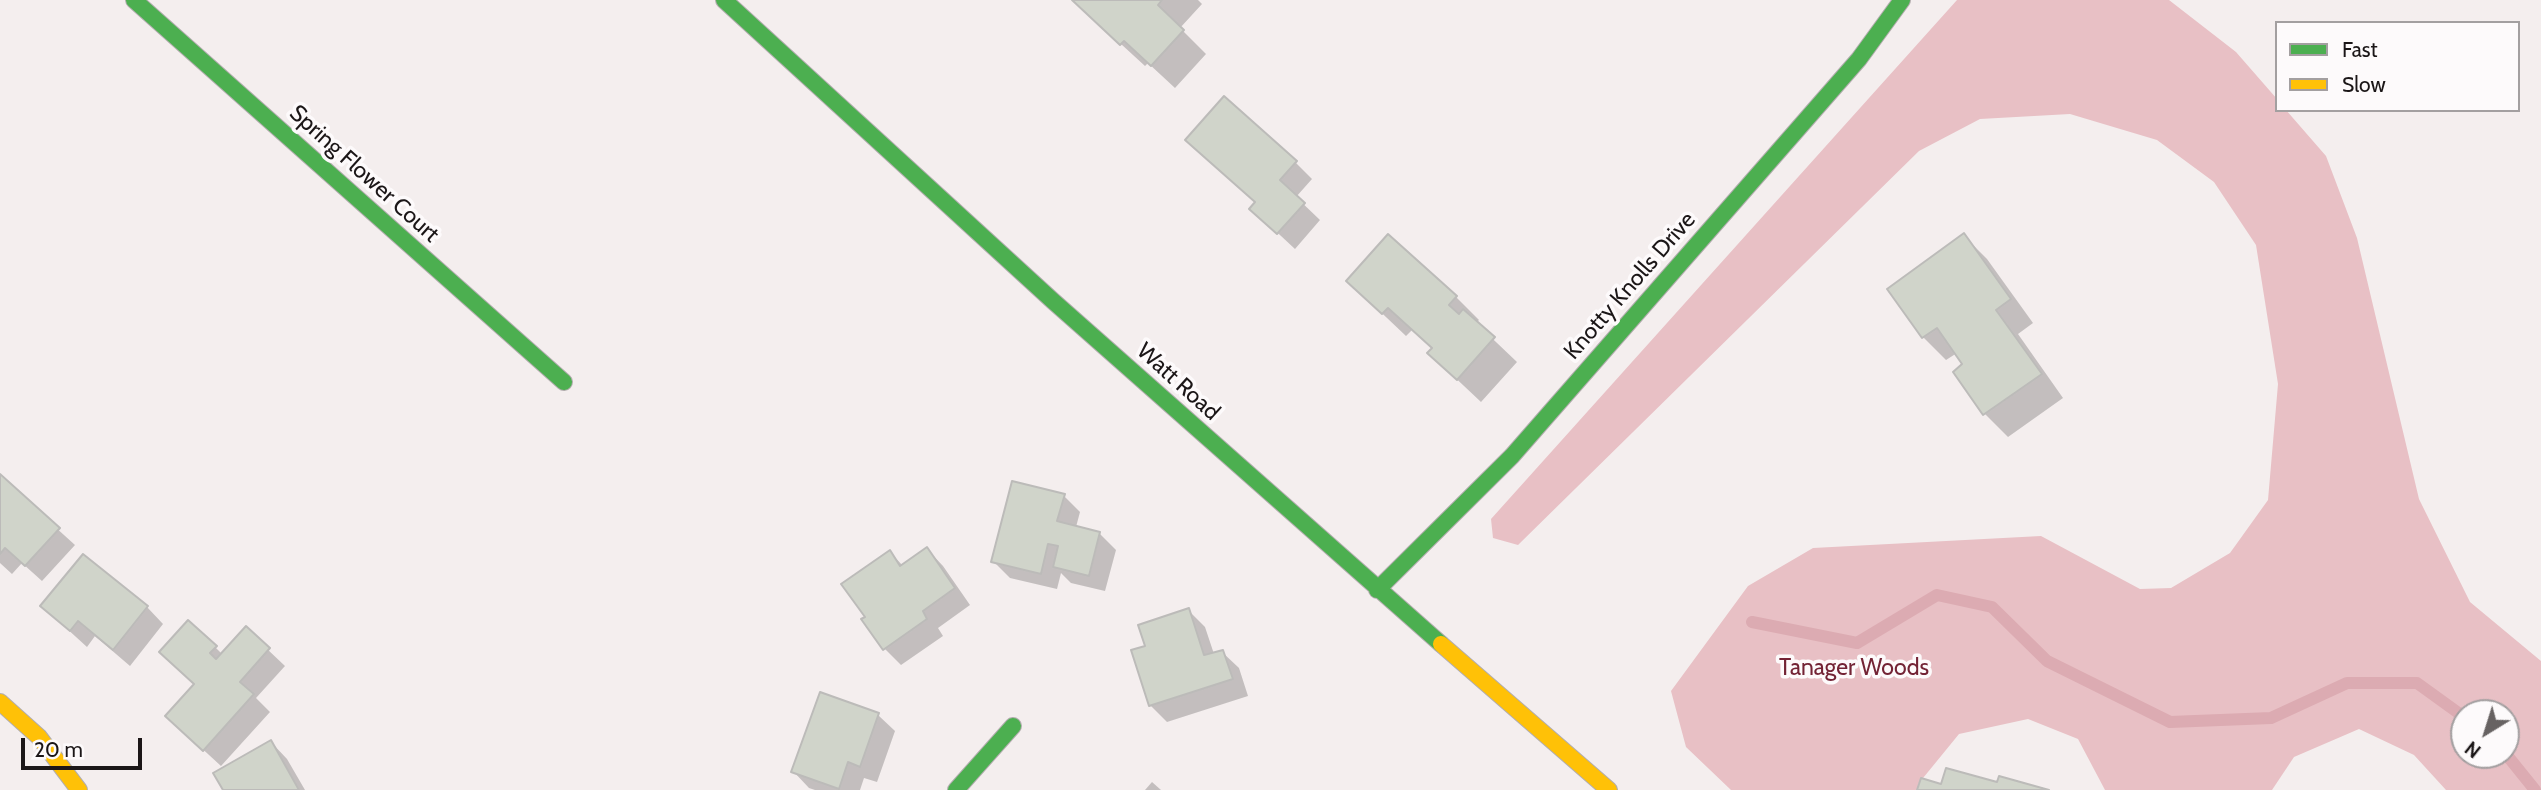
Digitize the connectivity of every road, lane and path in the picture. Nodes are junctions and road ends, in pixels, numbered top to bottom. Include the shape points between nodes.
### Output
1 (134, 0) edge
2 (724, 0) edge
3 (1902, 0) edge
4 (564, 382) dead end
5 (1377, 590) junction
6 (0, 702) edge
7 (1013, 726) dead end
8 (79, 790) edge
9 (956, 790) edge
10 (1609, 790) edge

1 - 4 street, Spring Flower Court
2 - 5 street, Watt Road via 924,186
3 - 5 street, Knotty Knolls Drive via 1859,59 1512,456
5 - 10 street, Watt Road
6 - 8 street via 39,737
7 - 9 street

